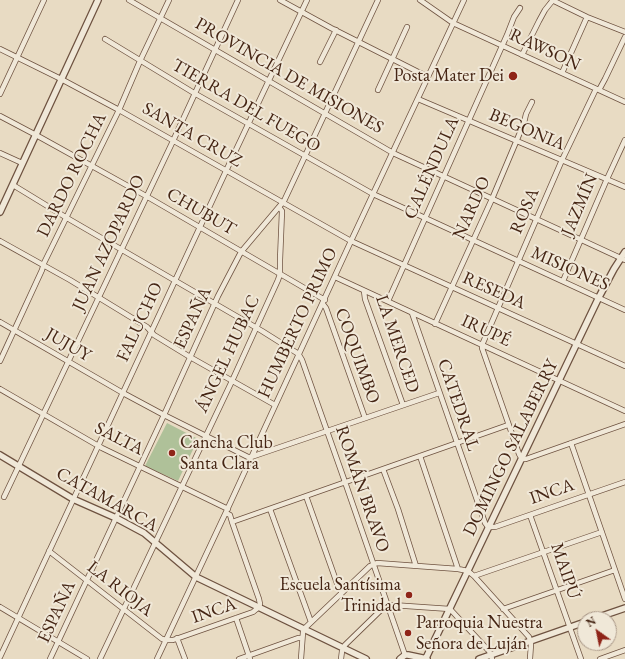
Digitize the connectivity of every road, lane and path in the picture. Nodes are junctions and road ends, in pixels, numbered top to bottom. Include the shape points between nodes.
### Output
1 (44, 0) edge
2 (98, 0) edge
3 (129, 0) edge
4 (169, 0) edge
5 (238, 0) edge
6 (280, 0) edge
7 (307, 0) edge
8 (378, 0) edge
9 (420, 0) edge
10 (464, 0) edge
11 (552, 0) edge
12 (520, 8) dead end
13 (302, 12) junction
14 (588, 17) junction
15 (160, 18) junction
16 (453, 23) junction
17 (407, 27) dead end
18 (336, 30) junction
19 (625, 32) edge
20 (625, 37) edge
21 (105, 40) dead end
22 (358, 42) junction
23 (502, 46) junction
24 (0, 49) edge
25 (215, 49) junction
26 (522, 55) junction
27 (17, 57) junction
28 (392, 59) junction
29 (140, 61) junction
30 (320, 62) dead end
31 (562, 73) junction
32 (428, 77) junction
33 (61, 79) junction
34 (269, 81) junction
35 (378, 90) dead end
36 (598, 90) junction
37 (194, 93) junction
38 (0, 94) edge
39 (418, 99) junction
40 (532, 102) dead end
41 (625, 102) edge
42 (119, 110) junction
43 (324, 113) junction
44 (0, 116) edge
45 (468, 120) junction
46 (249, 124) junction
47 (36, 135) junction
48 (625, 140) edge
49 (173, 141) junction
50 (517, 141) junction
51 (0, 153) edge
52 (392, 153) junction
53 (304, 156) junction
54 (562, 160) junction
55 (22, 163) junction
56 (92, 166) junction
57 (226, 171) junction
58 (443, 176) junction
59 (607, 179) junction
60 (13, 185) junction
61 (625, 187) edge
62 (373, 194) junction
63 (146, 196) junction
64 (492, 199) junction
65 (281, 205) junction
66 (0, 212) edge
67 (67, 218) junction
68 (425, 218) junction
69 (536, 219) junction
70 (200, 228) junction
71 (473, 240) junction
72 (580, 240) junction
73 (0, 241) edge
74 (351, 241) junction
75 (121, 249) junction
76 (241, 252) junction
77 (625, 252) edge
78 (623, 259) edge
79 (518, 261) junction
80 (405, 265) junction
81 (44, 266) junction
82 (280, 274) junction
83 (335, 277) junction
84 (175, 281) junction
85 (563, 281) junction
86 (452, 287) junction
87 (364, 291) junction
88 (99, 297) junction
89 (599, 297) junction
90 (324, 302) junction
91 (388, 302) junction
92 (215, 304) junction
93 (498, 308) junction
94 (625, 310) edge
95 (412, 313) junction
96 (0, 322) edge
97 (435, 324) junction
98 (256, 328) junction
99 (14, 330) junction
100 (151, 332) junction
101 (577, 344) junction
102 (482, 345) junction
103 (299, 355) junction
104 (190, 357) junction
105 (0, 361) edge
106 (68, 362) junction
107 (625, 366) edge
108 (232, 381) junction
109 (559, 381) junction
110 (0, 389) edge
111 (123, 393) junction
112 (439, 393) junction
113 (275, 405) junction
114 (403, 405) junction
115 (625, 411) edge
116 (44, 414) junction
117 (164, 415) junction
118 (365, 418) junction
119 (625, 424) edge
120 (508, 425) junction
121 (327, 431) junction
122 (205, 436) junction
123 (571, 443) junction
124 (457, 444) junction
125 (98, 446) junction
126 (0, 455) edge
127 (420, 456) junction
128 (251, 457) junction
129 (522, 459) junction
130 (19, 466) junction
131 (140, 466) junction
132 (383, 470) junction
133 (345, 482) junction
134 (625, 482) edge
135 (182, 486) junction
136 (589, 494) junction
137 (306, 496) junction
138 (4, 497) dead end
139 (73, 499) junction
140 (270, 509) junction
141 (227, 511) junction
142 (530, 514) junction
143 (116, 518) junction
144 (232, 522) junction
145 (488, 527) junction
146 (602, 532) junction
147 (155, 542) junction
148 (49, 551) junction
149 (544, 552) junction
150 (373, 564) junction
151 (416, 566) junction
152 (458, 569) junction
153 (615, 570) junction
154 (468, 571) junction
155 (474, 576) junction
156 (196, 577) junction
157 (87, 581) junction
158 (557, 590) junction
159 (342, 592) junction
160 (625, 598) edge
161 (388, 606) junction
162 (0, 607) edge
163 (259, 607) junction
164 (503, 608) junction
165 (450, 609) junction
166 (124, 610) junction
167 (18, 618) junction
168 (236, 618) junction
169 (311, 622) junction
170 (577, 625) edge
171 (570, 627) junction
172 (304, 629) junction
173 (177, 638) junction
174 (302, 638) junction
175 (166, 640) junction
176 (531, 641) junction
177 (58, 642) junction
178 (343, 648) junction
179 (625, 650) edge
180 (0, 657) edge
181 (249, 657) edge
182 (402, 657) edge
183 (492, 657) edge
184 (427, 658) edge
185 (50, 659) edge
186 (87, 659) edge
187 (100, 659) edge
188 (157, 659) edge
189 (185, 659) edge
190 (239, 659) edge
191 (301, 659) edge
192 (341, 659) edge
193 (366, 659) edge
194 (479, 659) edge
195 (530, 659) edge
196 (581, 659) edge
197 (600, 659) edge

1 - 27 street
2 - 33 street
3 - 15 street, PROVINCIA DE MISIONES
4 - 15 street, DARDO ROCHA
5 - 25 street, JUAN AZOPARDO
6 - 13 street
7 - 13 street, FALUCHO
8 - 22 street, ESPAÑA
9 - 16 street, RAWSON
10 - 16 street, HUMBERTO PRIMO
11 - 14 street
11 - 26 street via 538,21
12 - 23 street, CALÉNDULA
13 - 18 street
13 - 34 street, FALUCHO
14 - 19 street
14 - 31 street
15 - 25 street, PROVINCIA DE MISIONES
15 - 29 street, DARDO ROCHA
16 - 23 street, RAWSON
16 - 32 street, HUMBERTO PRIMO
17 - 28 street
18 - 22 street
18 - 30 street
20 - 36 street, ROSA
21 - 29 street, TIERRA DEL FUEGO
22 - 28 street
22 - 43 street, ESPAÑA
23 - 26 street, RAWSON
23 - 45 street, CALÉNDULA
24 - 27 street, SANTA CRUZ
25 - 34 street, PROVINCIA DE MISIONES
25 - 37 street, JUAN AZOPARDO
26 - 31 street, RAWSON
27 - 33 street, SANTA CRUZ
27 - 38 street
28 - 32 street
28 - 35 street
29 - 37 street, TIERRA DEL FUEGO
29 - 42 street, DARDO ROCHA
31 - 36 street, RAWSON
32 - 39 street, HUMBERTO PRIMO
33 - 42 street, SANTA CRUZ
33 - 47 street
34 - 43 street, PROVINCIA DE MISIONES
34 - 46 street, FALUCHO
36 - 41 street, RAWSON
36 - 54 street, ROSA
37 - 46 street, TIERRA DEL FUEGO
37 - 49 street, JUAN AZOPARDO
39 - 45 street, BEGONIA
39 - 52 street, HUMBERTO PRIMO
40 - 50 street, NARDO
42 - 49 street, SANTA CRUZ
42 - 56 street, DARDO ROCHA
43 - 52 street, PROVINCIA DE MISIONES
43 - 53 street, ESPAÑA
44 - 47 street, CHUBUT
45 - 50 street, BEGONIA
45 - 58 street, CALÉNDULA
46 - 53 street, TIERRA DEL FUEGO
46 - 57 street, FALUCHO
47 - 55 street
47 - 56 street, CHUBUT
48 - 59 street, JAZMÍN
49 - 57 street, SANTA CRUZ
49 - 63 street, JUAN AZOPARDO
50 - 54 street, BEGONIA
50 - 64 street, NARDO
51 - 55 street
52 - 58 street, PROVINCIA DE MISIONES
52 - 62 street, HUMBERTO PRIMO
53 - 62 street, TIERRA DEL FUEGO
53 - 65 street, ESPAÑA
54 - 59 street, BEGONIA
54 - 69 street, ROSA
55 - 60 street
56 - 63 street, CHUBUT
56 - 67 street, DARDO ROCHA
57 - 65 street, SANTA CRUZ
57 - 70 street, FALUCHO
58 - 64 street, PROVINCIA DE MISIONES
58 - 68 street, CALÉNDULA
59 - 61 street, BEGONIA
59 - 72 street, JAZMÍN
60 - 66 street
60 - 67 street
62 - 68 street, MISIONES
62 - 74 street, HUMBERTO PRIMO
63 - 70 street, CHUBUT
63 - 75 street, JUAN AZOPARDO
64 - 69 street, PROVINCIA DE MISIONES
64 - 71 street, NARDO
65 - 74 street, SANTA CRUZ
65 - 76 street, ESPAÑA
65 - 82 street, ÁNGEL HUBAC
67 - 75 street
67 - 81 street, DARDO ROCHA
68 - 71 street, MISIONES
68 - 80 street, CALÉNDULA
69 - 72 street, PROVINCIA DE MISIONES
69 - 79 street, ROSA
70 - 76 street, CHUBUT
70 - 84 street, FALUCHO
71 - 79 street, MISIONES
71 - 86 street, NARDO
72 - 78 street, PROVINCIA DE MISIONES
72 - 85 street, JAZMÍN
73 - 81 street
74 - 80 street, RESEDA
74 - 83 street, HUMBERTO PRIMO
75 - 84 street
75 - 88 street, JUAN AZOPARDO
76 - 82 street, CHUBUT
76 - 92 street, ESPAÑA
77 - 78 street, DOMINGO SALABERRY
78 - 89 street, DOMINGO SALABERRY via 612,272
79 - 85 street, MISIONES
79 - 93 street, ROSA
80 - 86 street, RESEDA
80 - 91 street, CALÉNDULA
81 - 88 street
81 - 99 street, DARDO ROCHA
82 - 90 street, CHUBUT
82 - 98 street, ÁNGEL HUBAC
83 - 87 street, IRUPÉ
83 - 90 street, HUMBERTO PRIMO
84 - 92 street
84 - 100 street, FALUCHO
85 - 89 street, MISIONES
86 - 93 street, RESEDA
86 - 97 street, NARDO
87 - 91 street, IRUPÉ
87 - 114 street, LA MERCED
88 - 100 street
88 - 106 street, JUAN AZOPARDO
89 - 94 street, MISIONES
89 - 101 street, DOMINGO SALABERRY
90 - 103 street, HUMBERTO PRIMO
90 - 118 street, COQUIMBO
91 - 95 street, IRUPÉ
92 - 98 street
92 - 104 street, ESPAÑA
93 - 101 street, RESEDA
93 - 102 street, ROSA
95 - 97 street, IRUPÉ
95 - 112 street, CATEDRAL
96 - 99 street, JUJUY
97 - 102 street, IRUPÉ
98 - 103 street
98 - 108 street, ÁNGEL HUBAC
99 - 105 street, DARDO ROCHA
99 - 106 street, JUJUY
100 - 104 street
100 - 111 street, FALUCHO
101 - 107 street, RESEDA
101 - 109 street, DOMINGO SALABERRY
102 - 109 street, IRUPÉ
102 - 120 street
103 - 113 street, HUMBERTO PRIMO
103 - 121 street, ROMÁN BRAVO
104 - 108 street
104 - 117 street, ESPAÑA
106 - 111 street, JUJUY
106 - 116 street, JUAN AZOPARDO
108 - 113 street
108 - 122 street, ÁNGEL HUBAC
109 - 115 street, IRUPÉ
109 - 129 street, DOMINGO SALABERRY
110 - 116 street, SALTA
111 - 117 street, JUJUY
111 - 125 street, FALUCHO
112 - 114 street
112 - 124 street, CATEDRAL
113 - 128 street, HUMBERTO PRIMO
114 - 118 street
116 - 125 street, SALTA
116 - 130 street, JUAN AZOPARDO
117 - 122 street, JUJUY
117 - 131 street, ESPAÑA
118 - 121 street
119 - 123 street
120 - 124 street
120 - 129 street
121 - 128 street
121 - 133 street, ROMÁN BRAVO
122 - 128 street, JUJUY
122 - 135 street, ÁNGEL HUBAC
123 - 129 street
123 - 136 street
124 - 127 street
124 - 145 street, CATEDRAL
125 - 131 street, SALTA
125 - 139 street, FALUCHO
126 - 130 street, CATAMARCA
127 - 132 street
127 - 152 street
128 - 141 street, HUMBERTO PRIMO
129 - 145 street, DOMINGO SALABERRY
130 - 138 street, JUAN AZOPARDO
130 - 139 street, CATAMARCA
131 - 135 street, SALTA
131 - 143 street, ESPAÑA
132 - 133 street
132 - 151 street
133 - 137 street
133 - 150 street, ROMÁN BRAVO
134 - 136 street, INCA
135 - 141 street, SALTA
135 - 147 street, ÁNGEL HUBAC
136 - 142 street, INCA
136 - 146 street
137 - 140 street
137 - 159 street
139 - 143 street, CATAMARCA
139 - 148 street, FALUCHO
140 - 144 street
140 - 169 street
141 - 144 street
141 - 156 street, HUMBERTO PRIMO
142 - 145 street, INCA via 495,527
142 - 149 street, MAIPÚ
143 - 147 street, CATAMARCA
143 - 157 street, ESPAÑA
144 - 163 street via 259,599
145 - 154 street, DOMINGO SALABERRY
146 - 149 street
146 - 153 street
147 - 156 street, CATAMARCA
147 - 166 street, ÁNGEL HUBAC
148 - 157 street, LA RIOJA
148 - 167 street, FALUCHO
149 - 155 street
149 - 158 street, MAIPÚ
150 - 151 street
150 - 159 street
150 - 161 street, ROMÁN BRAVO
151 - 152 street
152 - 154 street
153 - 158 street
153 - 160 street
154 - 155 street
154 - 165 street, DOMINGO SALABERRY
155 - 164 street
156 - 163 street, CATAMARCA
156 - 175 street, HUMBERTO PRIMO
157 - 166 street, LA RIOJA
157 - 177 street, ESPAÑA
158 - 164 street
158 - 171 street, MAIPÚ
159 - 169 street
161 - 165 street
161 - 178 street
161 - 182 street, ROMÁN BRAVO
162 - 167 street
163 - 168 street, INCA
163 - 172 street, CATAMARCA
164 - 176 street
165 - 183 street
165 - 184 street, DOMINGO SALABERRY
166 - 175 street, LA RIOJA
166 - 187 street, ÁNGEL HUBAC
167 - 177 street
167 - 180 street, FALUCHO
168 - 173 street, INCA
168 - 181 street
169 - 172 street
170 - 171 street
171 - 176 street
171 - 196 street, MAIPÚ
172 - 174 street
172 - 178 street, CATAMARCA
173 - 175 street
173 - 189 street
174 - 181 street
174 - 191 street
175 - 188 street, HUMBERTO PRIMO
176 - 183 street
176 - 195 street
177 - 185 street, ESPAÑA
177 - 186 street
178 - 192 street
178 - 193 street, CATAMARCA
179 - 197 street
181 - 190 street
182 - 184 street via 408,655
183 - 194 street

